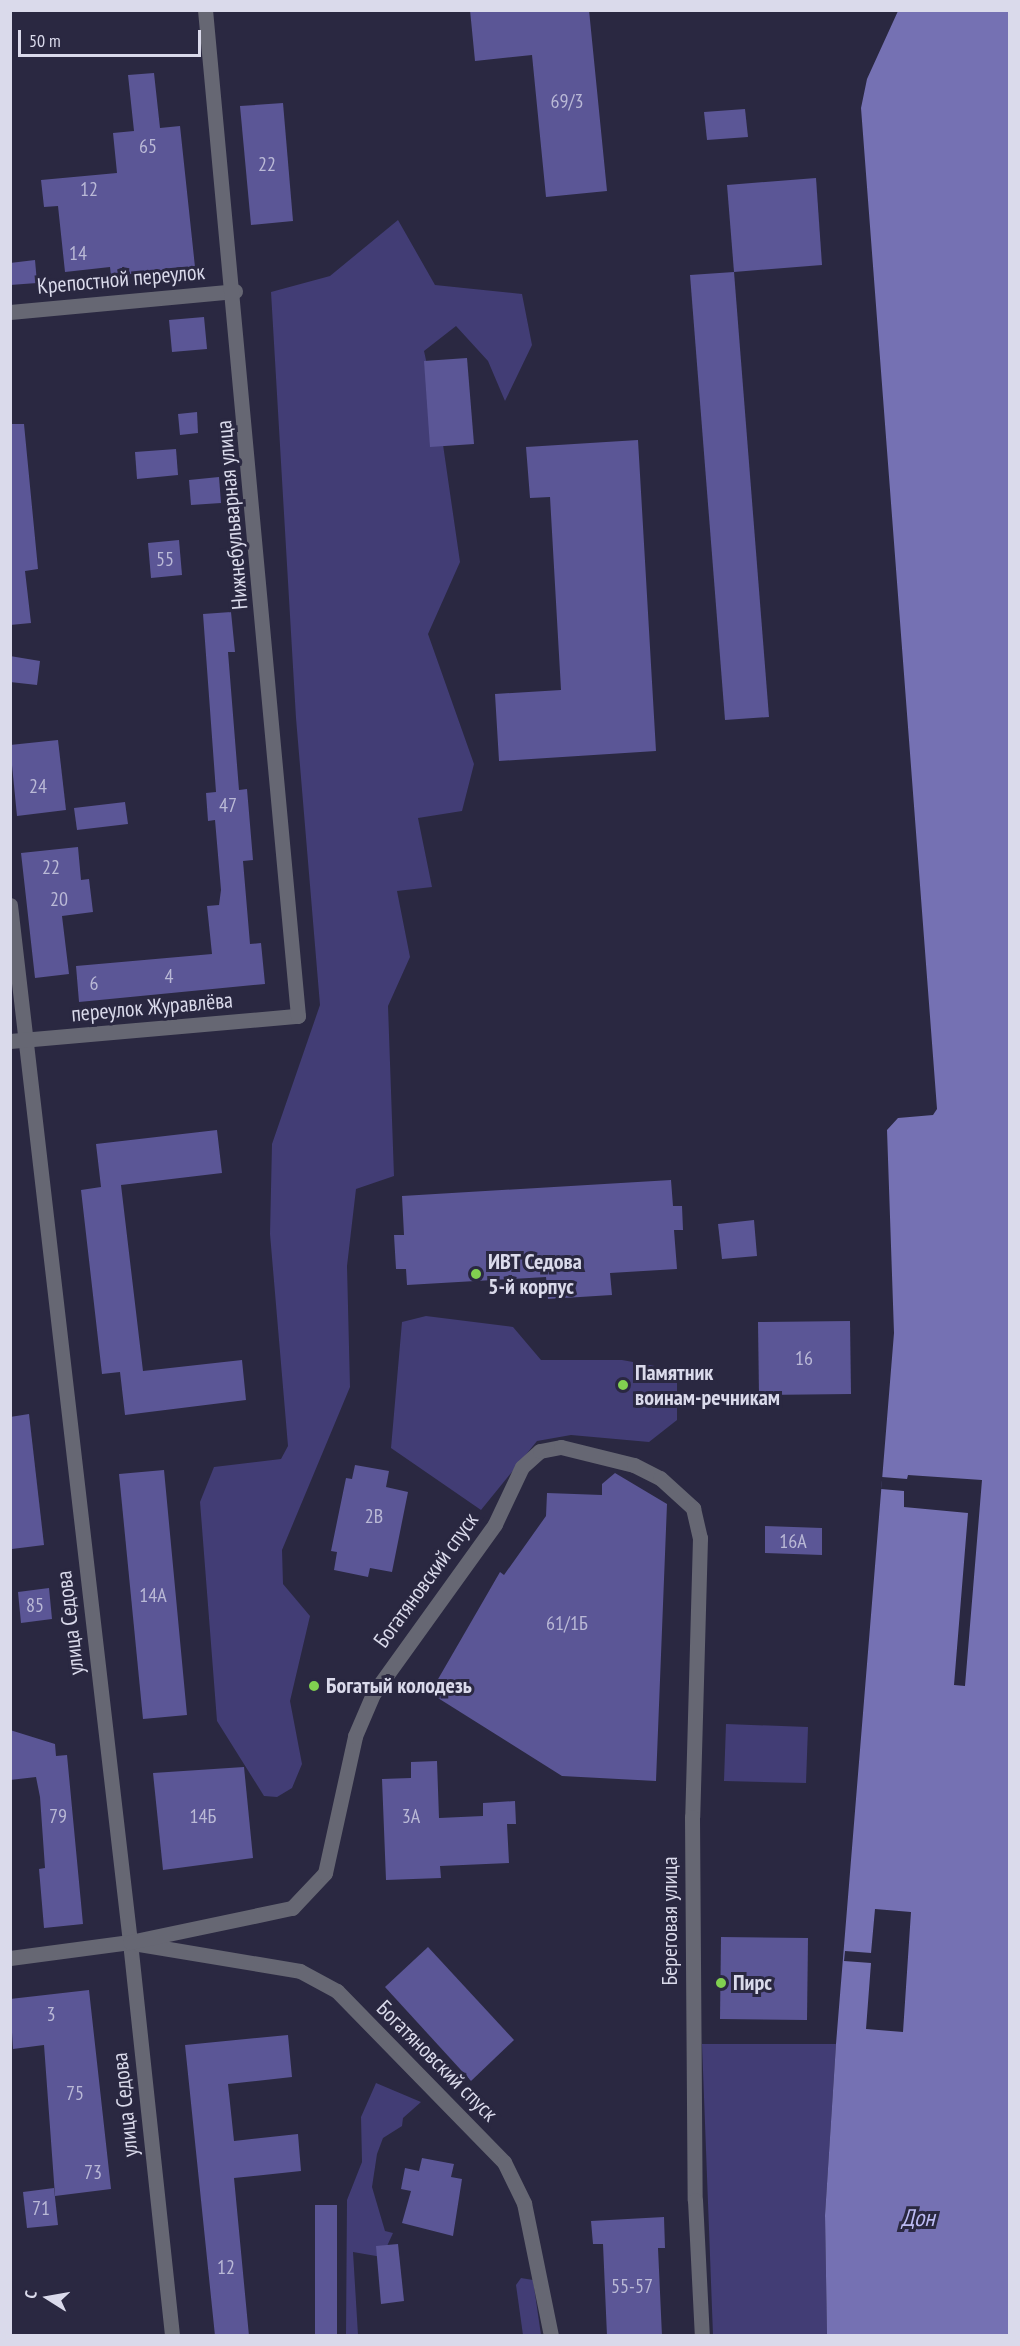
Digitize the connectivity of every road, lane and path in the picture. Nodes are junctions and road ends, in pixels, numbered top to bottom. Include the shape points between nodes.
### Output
1 (205, 10) edge
2 (235, 291) junction
3 (10, 312) edge
4 (10, 905) edge
5 (298, 1017) joint
6 (18, 1041) edge
7 (693, 1508) joint
8 (130, 1942) junction
9 (10, 1958) edge
10 (172, 2336) edge
11 (551, 2336) edge
12 (702, 2336) edge

1 - 2 street, Нижнебульварная улица
2 - 3 street, Крепостной переулок
2 - 5 street, Нижнебульварная улица
4 - 6 street, улица Седова
5 - 6 street, переулок Журавлёва
6 - 8 street, улица Седова
7 - 8 street, Богатяновский спуск via 660,1478 606,1456 561,1447 530,1458 495,1524 373,1694 355,1736 325,1873 310,1894 273,1914
7 - 12 street, Береговая улица via 700,1538 692,1817 695,2200
8 - 9 street, Богатяновский спуск
8 - 10 street, улица Седова
8 - 11 street, Богатяновский спуск via 300,1971 337,1991 504,2162 524,2203

